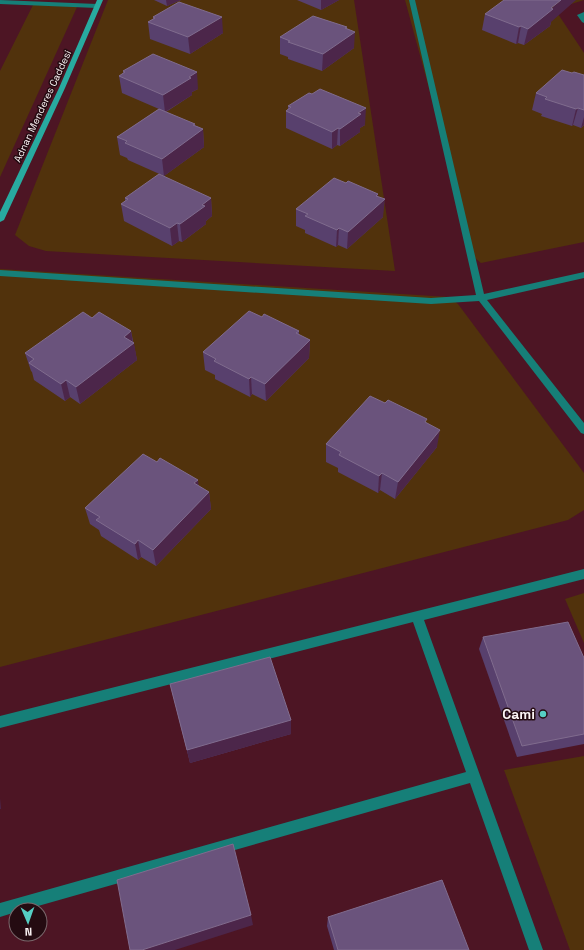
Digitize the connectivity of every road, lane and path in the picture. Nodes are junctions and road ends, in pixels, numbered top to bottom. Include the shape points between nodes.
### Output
1 (412, 0) edge
2 (0, 2) edge
3 (99, 3) edge
4 (584, 14) edge
5 (584, 21) edge
6 (0, 220) edge
7 (0, 273) edge
8 (584, 275) edge
9 (481, 298) junction
10 (584, 430) edge
11 (584, 574) edge
12 (417, 617) junction
13 (0, 722) edge
14 (474, 776) junction
15 (0, 910) edge
16 (536, 950) edge

1 - 9 street
2 - 3 street
3 - 6 street, Adnan Menderes Caddesi
4 - 5 street via 580,15
7 - 9 street via 431,301
8 - 9 street
9 - 10 street
11 - 12 street
12 - 13 street
12 - 14 street
14 - 15 street
14 - 16 street

